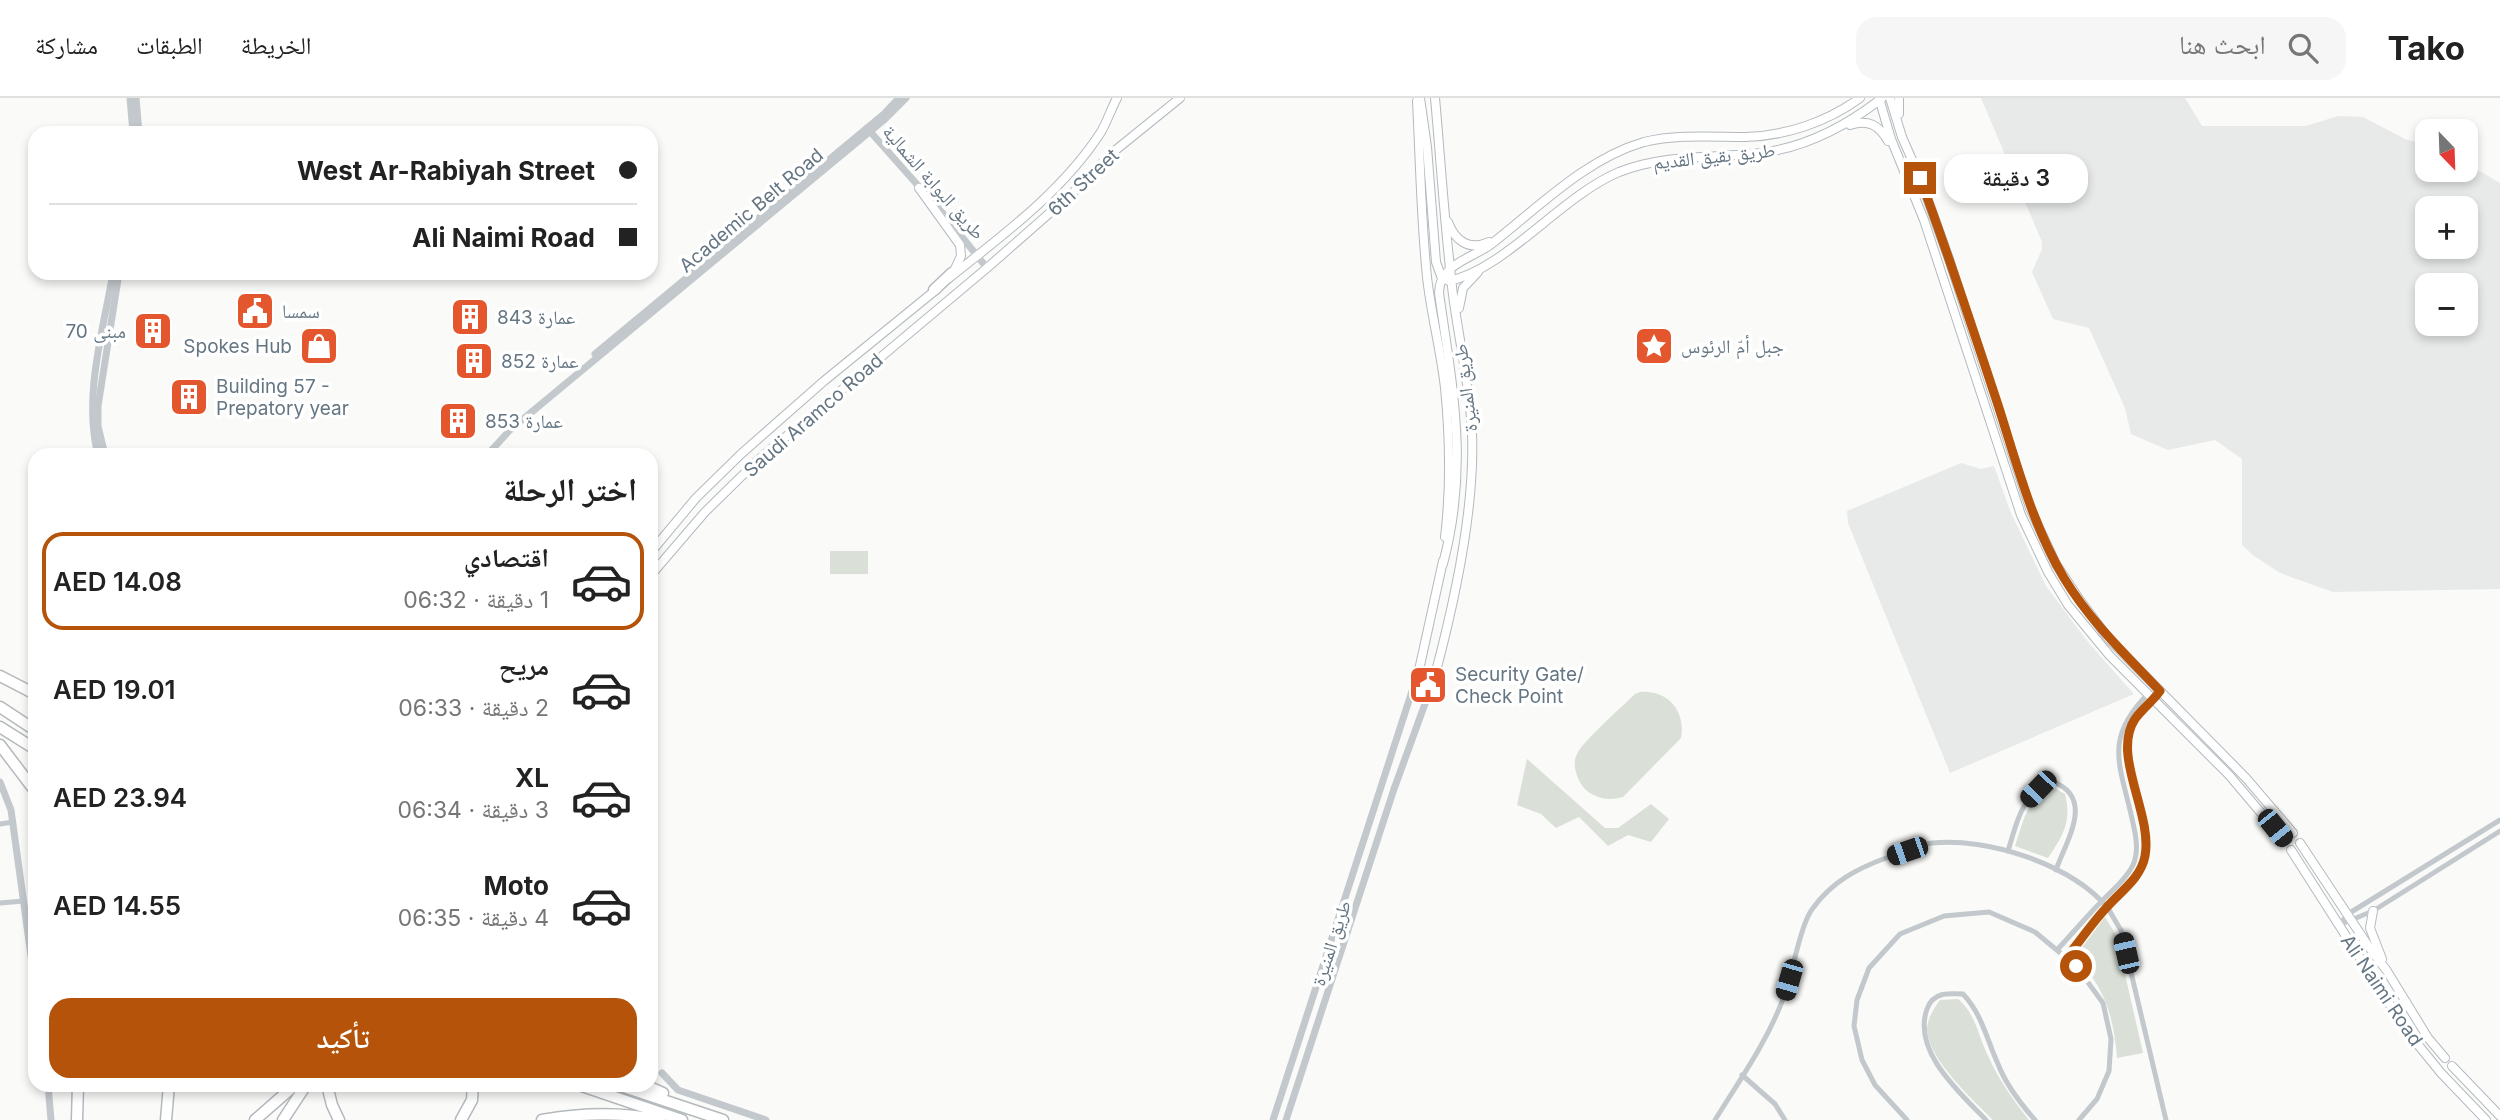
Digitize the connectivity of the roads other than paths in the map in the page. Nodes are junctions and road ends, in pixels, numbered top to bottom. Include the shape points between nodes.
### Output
1 (130, 98) edge
2 (136, 98) edge
3 (899, 98) edge
4 (905, 98) edge
5 (1117, 98) edge
6 (1180, 98) edge
7 (1418, 98) edge
8 (1435, 98) edge
9 (1890, 98) edge
10 (1899, 98) edge
11 (1880, 99) edge
12 (1856, 100) edge
13 (132, 126) edge
14 (138, 126) edge
15 (869, 130) junction
16 (1834, 130) junction
17 (1902, 137) junction
18 (1897, 154) junction
19 (919, 188) junction
20 (1445, 212) junction
21 (1501, 236) junction
22 (1502, 254) junction
23 (977, 256) junction
24 (987, 268) junction
25 (1450, 268) junction
26 (952, 273) joint
27 (1442, 277) junction
28 (112, 280) edge
29 (118, 280) edge
30 (1452, 281) junction
31 (934, 290) junction
32 (1457, 325) junction
33 (97, 448) edge
34 (103, 448) edge
35 (492, 448) edge
36 (658, 544) edge
37 (1443, 564) junction
38 (658, 567) edge
39 (1419, 670) dead end
40 (1435, 675) dead end
41 (0, 676) edge
42 (1414, 685) dead end
43 (2158, 689) junction
44 (28, 690) edge
45 (1430, 690) dead end
46 (2151, 697) junction
47 (0, 707) edge
48 (28, 725) edge
49 (0, 727) edge
50 (0, 745) edge
51 (28, 745) edge
52 (0, 782) edge
53 (28, 782) edge
54 (2500, 820) edge
55 (2283, 821) junction
56 (13, 822) junction
57 (0, 824) edge
58 (2275, 828) junction
59 (2500, 831) edge
60 (2293, 833) dead end
61 (2284, 840) dead end
62 (2008, 851) junction
63 (2056, 870) junction
64 (24, 901) junction
65 (2101, 902) junction
66 (0, 904) edge
67 (2107, 907) junction
68 (2373, 911) junction
69 (2351, 917) junction
70 (2339, 925) junction
71 (28, 932) edge
72 (2057, 950) junction
73 (2066, 958) junction
74 (2387, 971) junction
75 (2445, 1058) dead end
76 (2452, 1066) dead end
77 (662, 1073) dead end
78 (1742, 1075) junction
79 (658, 1091) edge
80 (49, 1092) edge
81 (78, 1092) edge
82 (168, 1092) edge
83 (289, 1092) edge
84 (301, 1092) edge
85 (329, 1092) edge
86 (473, 1092) edge
87 (600, 1092) edge
88 (639, 1092) edge
89 (2500, 1116) edge
90 (720, 1119) edge
91 (51, 1120) edge
92 (77, 1120) edge
93 (166, 1120) edge
94 (255, 1120) edge
95 (283, 1120) edge
96 (339, 1120) edge
97 (461, 1120) edge
98 (542, 1120) edge
99 (660, 1120) edge
100 (682, 1120) edge
101 (766, 1120) edge
102 (1273, 1120) edge
103 (1286, 1120) edge
104 (1716, 1120) edge
105 (1785, 1120) edge
106 (1907, 1120) edge
107 (1986, 1120) edge
108 (2035, 1120) edge
109 (2079, 1120) edge
110 (2166, 1120) edge
111 (2486, 1120) edge

1 - 13 street
2 - 14 street
3 - 15 street, Academic Belt Road
4 - 15 street, Academic Belt Road
5 - 23 main road, 6th Street via 1101,131 1073,170
6 - 24 main road, 6th Street via 1112,153
7 - 27 main road via 1427,147 1436,262
7 - 37 main road, طريق المنيرة via 1427,279 1449,443 1450,502
8 - 20 main road, طريق المنيرة
9 - 17 main road
10 - 17 main road
11 - 16 main road, طريق بقيق القديم
11 - 18 main road
12 - 21 main road, طريق بقيق القديم via 1812,124 1778,133 1672,138 1629,147 1587,170
15 - 19 street, طريق البوابة الشمالية
15 - 35 street, Academic Belt Road
16 - 18 main road via 1859,122 1874,125
16 - 22 main road, طريق بقيق القديم via 1773,151 1641,164 1568,201
17 - 43 main road via 1933,212 2030,508 2047,546 2092,617
18 - 46 main road via 1924,220 2029,535 2081,622
19 - 23 street, طريق البوابة الشمالية
19 - 26 main road via 960,245 961,256
20 - 21 main road via 1454,236 1468,245
20 - 25 main road, طريق المنيرة
21 - 25 main road, طريق بقيق القديم
22 - 30 main road, طريق بقيق القديم
22 - 32 main road via 1462,288
23 - 24 street, طريق البوابة الشمالية
23 - 31 main road, 6th Street
24 - 38 main road, Saudi Aramco Road via 757,461
25 - 27 main road, طريق بقيق القديم
25 - 30 main road, طريق المنيرة
26 - 31 highway
27 - 30 main road
27 - 37 main road via 1439,293 1454,392 1458,461 1452,528
28 - 33 street via 92,404
29 - 34 street via 98,406
30 - 32 main road, طريق المنيرة
31 - 36 main road, Saudi Aramco Road via 741,454
32 - 40 main road, طريق المنيرة via 1472,433 1470,486
37 - 39 main road, طريق المنيرة
41 - 44 highway
42 - 102 street, طريق المنيرة
43 - 46 street
43 - 55 main road
45 - 103 street, طريق المنيرة
46 - 58 main road
46 - 65 street via 2127,716 2118,742 2137,851 2133,865
46 - 67 street via 2134,720 2127,742 2146,825 2145,857 2131,883
47 - 48 highway
49 - 51 highway
50 - 53 highway
52 - 56 street
54 - 69 street
55 - 58 main road via 2282,829
55 - 60 main road
56 - 57 street
56 - 64 street
58 - 61 main road
59 - 68 street
62 - 63 street
62 - 63 street via 2026,801 2053,782 2067,787 2075,821
62 - 78 street via 1966,842 1929,843 1861,867 1832,886 1810,911 1784,998
63 - 65 street
64 - 66 street
64 - 71 street
65 - 67 street
65 - 72 street
67 - 73 street
67 - 110 street via 2120,930
68 - 69 street
68 - 74 main road via 2370,928
69 - 70 street
69 - 70 main road, Ali Naimi Road via 2303,847 2298,850 2294,854
69 - 74 main road, Ali Naimi Road
70 - 111 main road, Ali Naimi Road via 2406,1030
72 - 73 street
72 - 106 street via 2035,932 1989,912 1944,916 1899,934 1870,968 1857,1000 1854,1026 1862,1060 1875,1085
73 - 109 street via 2103,1003 2111,1039 2109,1071 2097,1099
74 - 75 main road, Ali Naimi Road
76 - 89 main road
77 - 101 street via 678,1090
78 - 104 street
78 - 105 street via 1775,1104
79 - 90 highway
80 - 91 street
81 - 92 highway
82 - 93 highway
83 - 94 highway
84 - 95 highway
85 - 96 highway
86 - 97 highway
87 - 100 highway
88 - 90 highway
98 - 99 highway via 607,1115
107 - 108 street via 1929,1050 1924,1018 1938,995 1963,994 1970,1002 1998,1067

